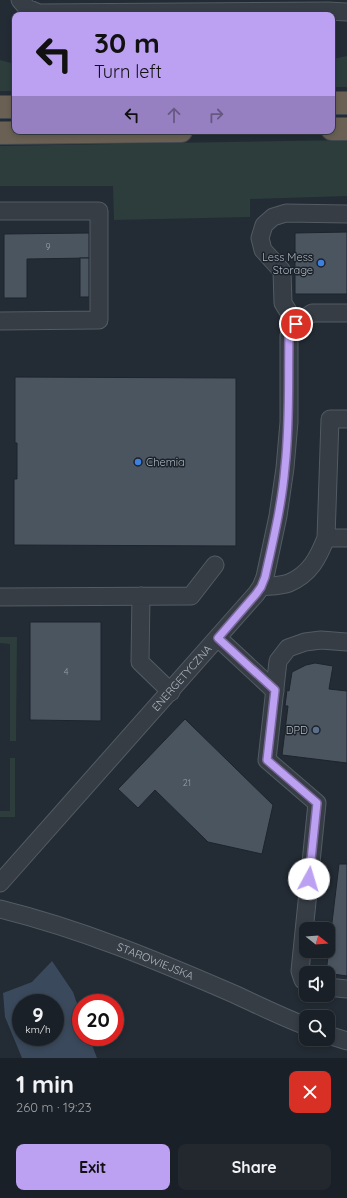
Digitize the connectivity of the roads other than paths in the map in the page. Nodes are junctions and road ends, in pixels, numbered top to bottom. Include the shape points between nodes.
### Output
1 (20, 0) edge
2 (37, 12) edge
3 (180, 12) edge
4 (347, 12) edge
5 (335, 103) edge
6 (347, 103) edge
7 (0, 107) edge
8 (12, 107) edge
9 (335, 129) edge
10 (347, 129) edge
11 (0, 133) edge
12 (12, 133) edge
13 (0, 212) edge
14 (347, 214) edge
15 (347, 313) edge
16 (0, 322) edge
17 (296, 324) junction
18 (347, 419) edge
19 (326, 538) junction
20 (347, 538) edge
21 (215, 565) dead end
22 (261, 587) junction
23 (141, 596) junction
24 (0, 597) edge
25 (218, 638) junction
26 (347, 642) edge
27 (275, 690) junction
28 (171, 692) junction
29 (0, 883) edge
30 (0, 909) edge
31 (301, 966) edge
32 (335, 988) edge
33 (347, 990) edge
34 (299, 1023) edge
35 (335, 1038) edge
36 (347, 1042) edge

1 - 2 street via 27,8
3 - 4 street
5 - 6 highway
7 - 8 highway
9 - 10 highway
11 - 12 highway
13 - 16 street via 99,211 99,320
14 - 17 street via 286,213 273,217 264,225 260,238 263,250 282,271 283,303
15 - 17 street via 312,313
17 - 22 street, ENERGETYCZNA via 289,336 289,422 285,468 278,516
18 - 19 street via 330,419
19 - 20 street
19 - 22 street via 314,564 303,575 289,583
21 - 23 street via 191,596
22 - 25 street, ENERGETYCZNA
23 - 24 street
23 - 28 street via 140,662
25 - 27 street
25 - 28 street, ENERGETYCZNA
26 - 27 street via 321,640 288,648 278,661
27 - 31 street via 267,760 317,803
28 - 29 street, ENERGETYCZNA
30 - 34 street, STAROWIEJSKA via 89,936
32 - 33 street
35 - 36 street

